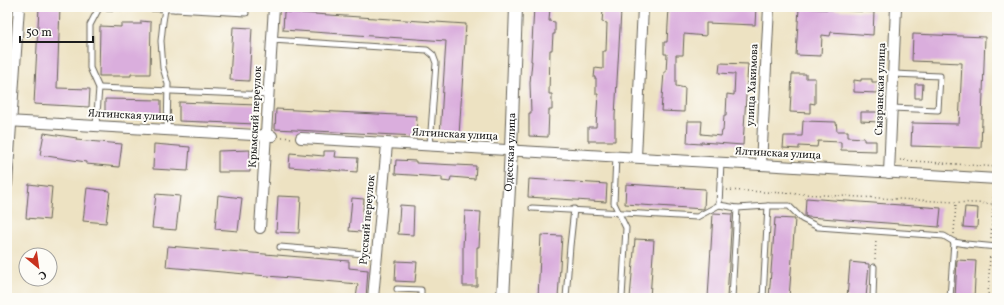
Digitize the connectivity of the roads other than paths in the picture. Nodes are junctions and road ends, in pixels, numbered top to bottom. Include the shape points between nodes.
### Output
1 (19, 7) edge
2 (99, 7) edge
3 (274, 7) edge
4 (516, 7) edge
5 (643, 7) edge
6 (769, 7) edge
7 (896, 7) edge
8 (175, 8) edge
9 (165, 9) junction
10 (246, 13) dead end
11 (272, 40) junction
12 (894, 74) junction
13 (98, 88) junction
14 (168, 91) junction
15 (269, 95) junction
16 (892, 108) junction
17 (10, 121) edge
18 (96, 126) junction
19 (167, 130) junction
20 (269, 136) junction
21 (301, 138) road end
22 (387, 144) junction
23 (430, 145) junction
24 (511, 150) junction
25 (616, 156) junction
26 (636, 157) junction
27 (721, 162) junction
28 (761, 165) junction
29 (890, 173) junction
30 (996, 179) edge
31 (7, 184) edge
32 (719, 205) junction
33 (768, 206) junction
34 (532, 208) dead end
35 (737, 208) junction
36 (574, 210) junction
37 (618, 213) junction
38 (260, 228) dead end
39 (954, 242) junction
40 (280, 247) dead end
41 (997, 247) edge
42 (377, 255) junction
43 (874, 267) road end
44 (398, 289) dead end
45 (373, 298) edge
46 (421, 298) edge
47 (503, 298) edge
48 (566, 298) edge
49 (622, 298) edge
50 (732, 298) edge
51 (763, 298) edge
52 (873, 298) edge
53 (950, 298) edge

1 - 17 street
2 - 9 lane
2 - 13 lane via 90,26 90,68
3 - 11 street, Крымский переулок
4 - 24 street, Одесская улица
5 - 26 street
6 - 28 street, улица Хакимова
7 - 12 street, Сызранская улица
8 - 9 lane
8 - 10 lane
9 - 14 lane via 161,41
11 - 15 street, Крымский переулок
11 - 23 lane via 428,50 433,54 436,63
12 - 16 street, Сызранская улица
12 - 16 lane via 940,76 938,110
13 - 14 lane
13 - 18 lane
14 - 15 lane
14 - 19 lane
15 - 20 street, Крымский переулок
16 - 29 street, Сызранская улица
17 - 18 street, Ялтинская улица
17 - 31 street
18 - 19 street, Ялтинская улица
19 - 20 street, Ялтинская улица
20 - 38 street, Крымский переулок
21 - 22 street, Ялтинская улица
22 - 23 street, Ялтинская улица
22 - 42 street, Русский переулок
23 - 24 street, Ялтинская улица
24 - 25 street, Ялтинская улица
24 - 47 street, Одесская улица
25 - 26 street, Ялтинская улица
25 - 37 lane via 614,203
26 - 27 street, Ялтинская улица
27 - 28 street, Ялтинская улица
27 - 32 lane
28 - 29 street, Ялтинская улица
29 - 30 street, Ялтинская улица
32 - 35 lane
32 - 37 lane via 697,217
33 - 35 lane
33 - 39 lane via 789,206 802,219 818,227 944,236
33 - 51 lane
34 - 36 lane
35 - 50 lane
36 - 37 lane
36 - 48 lane
37 - 49 lane via 626,228
39 - 41 lane
39 - 53 lane
40 - 42 lane
42 - 45 street, Русский переулок
43 - 52 lane
44 - 46 lane via 421,290

